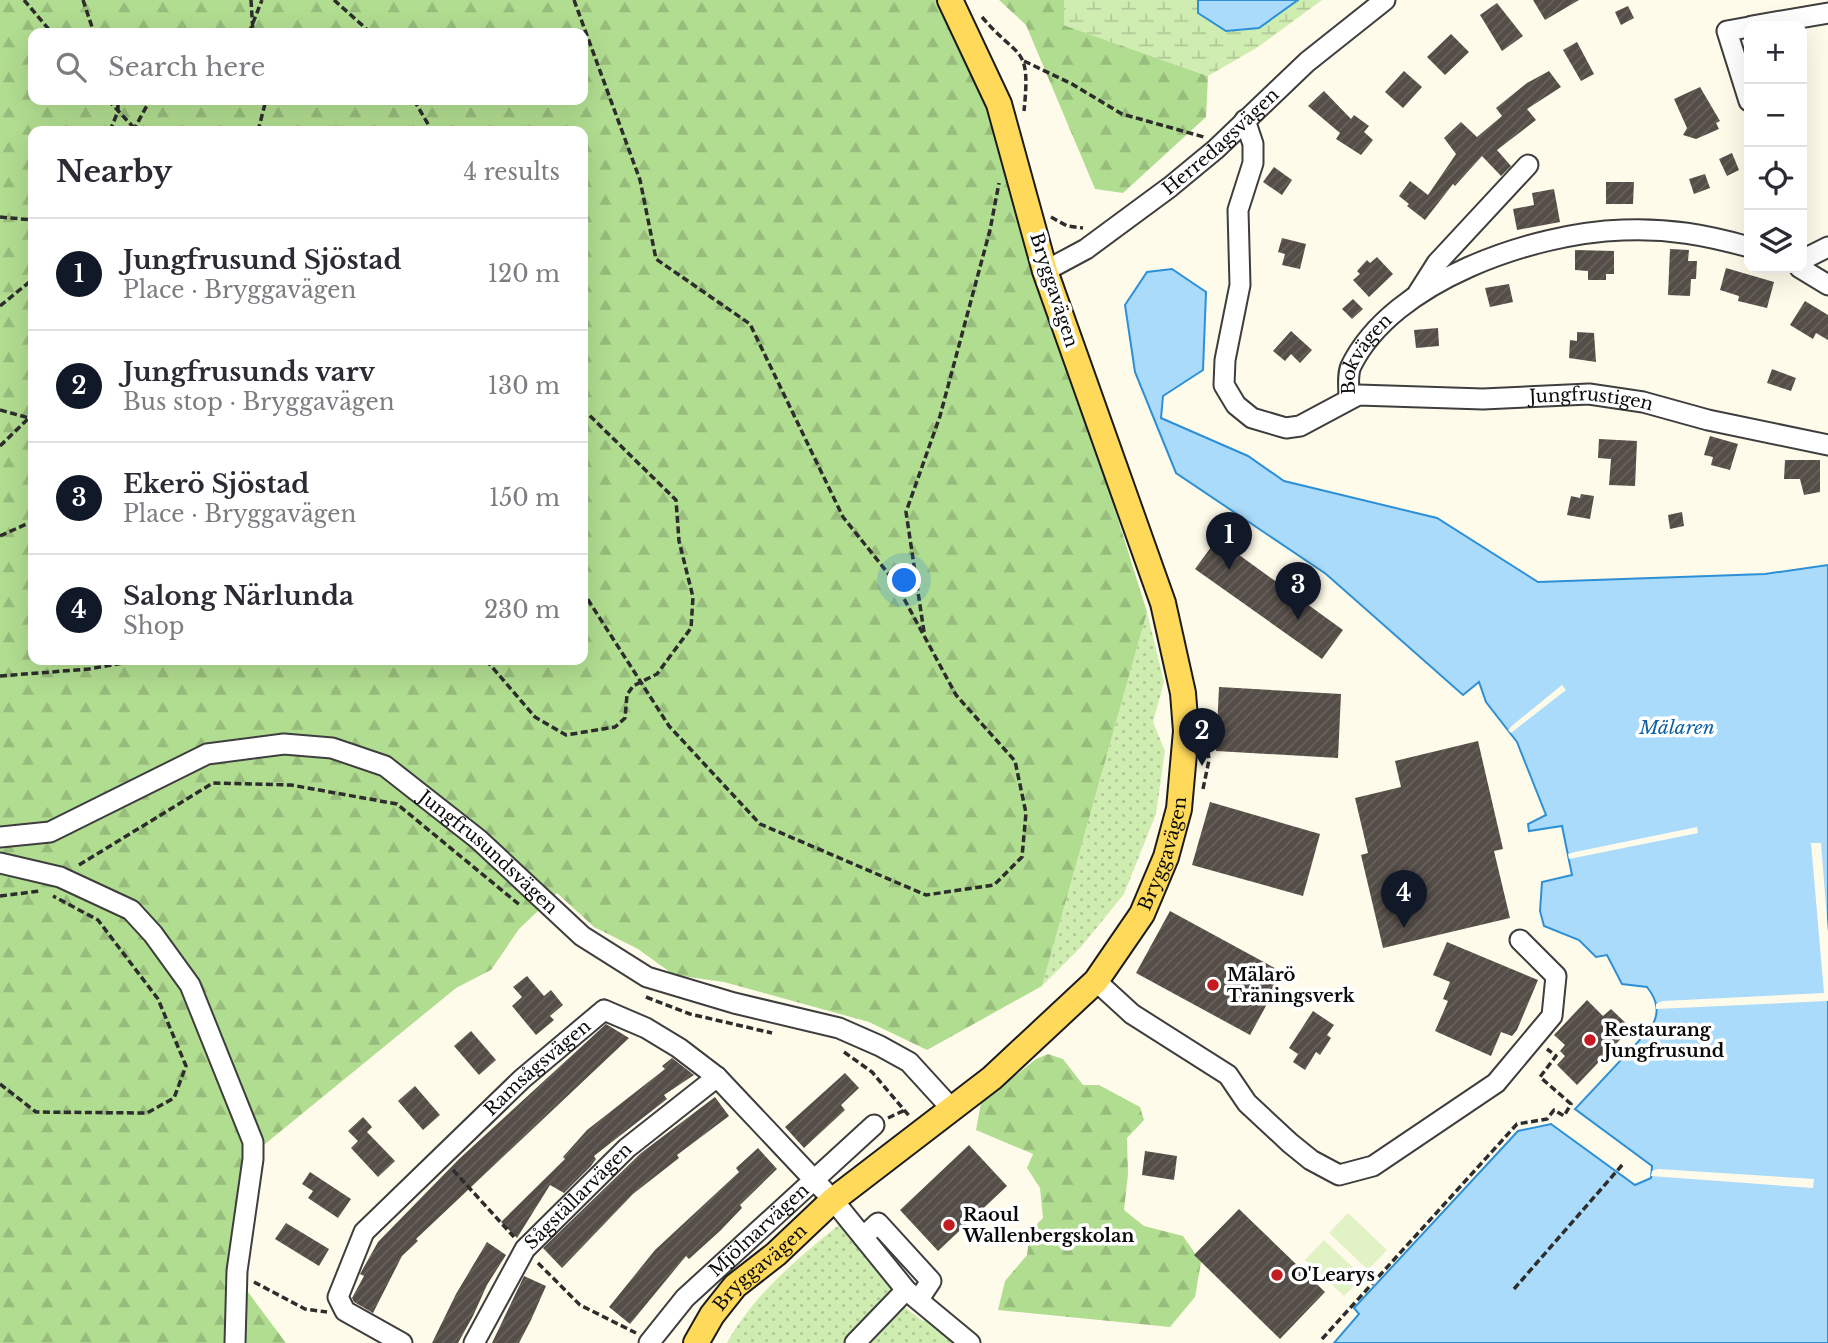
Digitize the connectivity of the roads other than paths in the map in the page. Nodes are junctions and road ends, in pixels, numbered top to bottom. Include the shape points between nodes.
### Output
1 (950, 0) edge
2 (1385, 0) edge
3 (1828, 13) edge
4 (1784, 21) edge
5 (1744, 28) edge
6 (1744, 85) edge
7 (1245, 120) junction
8 (1528, 164) dead end
9 (1744, 246) edge
10 (1828, 247) edge
11 (1807, 258) edge
12 (1045, 271) junction
13 (1807, 272) edge
14 (1828, 285) edge
15 (1417, 294) junction
16 (1349, 398) junction
17 (1828, 444) edge
18 (0, 837) edge
19 (0, 863) edge
20 (1520, 940) dead end
21 (1096, 981) junction
22 (717, 1077) junction
23 (951, 1108) junction
24 (874, 1125) dead end
25 (811, 1179) junction
26 (833, 1200) junction
27 (863, 1237) junction
28 (912, 1295) junction
29 (235, 1343) edge
30 (402, 1343) edge
31 (474, 1343) edge
32 (649, 1343) edge
33 (696, 1343) edge
34 (855, 1343) edge
35 (970, 1343) edge

1 - 12 main road, Bryggavägen via 999,104
2 - 7 street, Herredagsvägen via 1307,62
3 - 4 street
5 - 6 street via 1727,31
7 - 12 street, Herredagsvägen via 1127,219
7 - 16 street, Bokvägen via 1253,163 1238,210 1240,285 1224,385 1236,405 1252,418 1286,428 1316,420
8 - 15 street via 1437,263
9 - 15 street, Bokvägen via 1695,232 1576,234 1516,247
10 - 11 street
12 - 21 main road, Bryggavägen via 1163,603 1183,693 1186,731 1179,809 1166,857 1142,914
13 - 14 street
15 - 16 street, Bokvägen via 1397,309 1356,358 1350,368
16 - 17 street, Jungfrustigen via 1614,396
18 - 23 street, Jungfrusundsvägen via 50,832 207,754 284,744 332,748 385,766 478,839 582,936 647,977 839,1028 909,1062
19 - 29 street via 60,877 131,910 190,985 253,1142 237,1271
20 - 21 street via 1556,976 1552,1016 1496,1083 1373,1166 1339,1175 1290,1143 1247,1103 1228,1075 1132,1014
21 - 23 main road, Bryggavägen via 1033,1043
22 - 25 street, Ramsågsvägen
22 - 30 street, Ramsågsvägen via 668,1041 604,1010 522,1079 364,1232 338,1297 345,1311
22 - 31 street, Sågställarvägen via 627,1148 525,1249
23 - 26 main road, Bryggavägen
24 - 25 street, Mjölnarvägen
25 - 26 street, Ramsågsvägen
25 - 32 street, Mjölnarvägen via 685,1298
26 - 27 street, Ramsågsvägen
26 - 33 main road, Bryggavägen via 735,1286
27 - 28 street, Ramsågsvägen
27 - 28 street via 878,1223 932,1281
28 - 34 street
28 - 35 street, Ramsågsvägen

